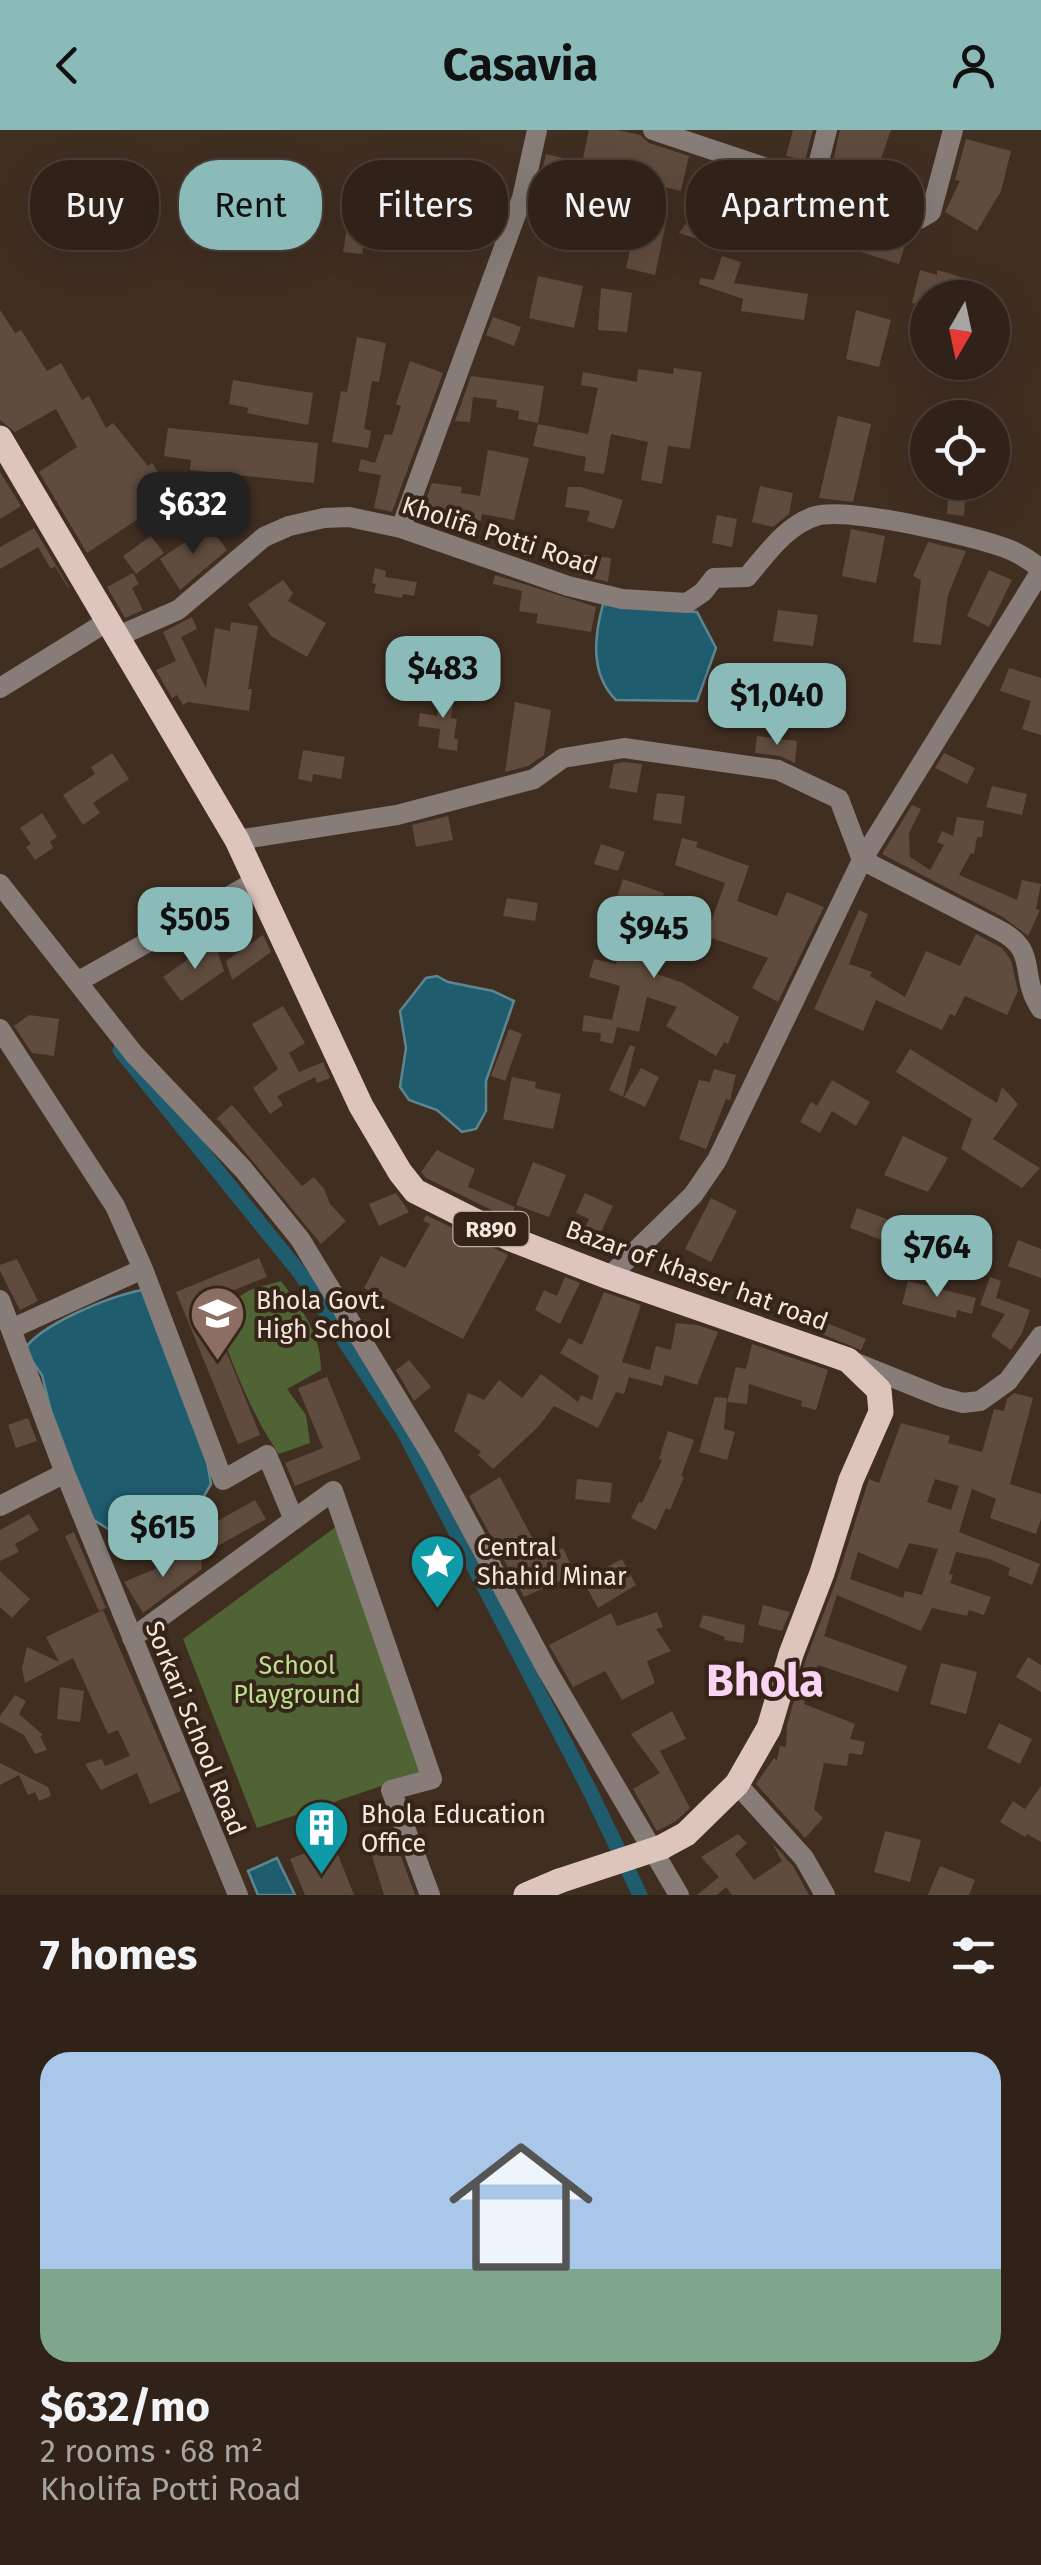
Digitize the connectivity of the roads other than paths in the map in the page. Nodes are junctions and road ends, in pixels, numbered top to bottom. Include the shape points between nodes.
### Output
1 (537, 130) edge
2 (653, 130) edge
3 (827, 130) edge
4 (953, 130) edge
5 (742, 160) edge
6 (819, 160) edge
7 (924, 217) edge
8 (0, 438) edge
9 (401, 528) junction
10 (1041, 570) edge
11 (112, 629) junction
12 (0, 688) edge
13 (236, 840) junction
14 (862, 860) junction
15 (256, 881) junction
16 (0, 884) edge
17 (79, 981) junction
18 (1041, 1010) edge
19 (0, 1029) edge
20 (144, 1269) junction
21 (610, 1277) junction
22 (0, 1300) edge
23 (11, 1328) junction
24 (1041, 1336) edge
25 (848, 1360) junction
26 (65, 1473) junction
27 (0, 1506) edge
28 (294, 1520) junction
29 (132, 1638) junction
30 (737, 1784) junction
31 (238, 1895) edge
32 (430, 1895) edge
33 (526, 1895) edge
34 (679, 1895) edge
35 (825, 1895) edge

1 - 9 street via 522,198
2 - 5 street
3 - 6 street
4 - 7 street
8 - 11 main road, Bazar of khaser hat road / R890
9 - 10 street, Kholifa Potti Road via 622,599 687,602 714,578 746,577 799,524 817,516 947,531 1006,548
9 - 11 street, Kholifa Potti Road via 349,516 289,526 264,537 178,610
10 - 14 street
11 - 12 street, Kholifa Potti Road
11 - 13 main road, Bazar of khaser hat road / R890
13 - 14 street via 397,816 534,779 564,758 624,748 778,770 839,799
13 - 15 main road, Bazar of khaser hat road / R890
14 - 18 street via 1020,938 1031,952 1032,991
14 - 21 street via 717,1160 693,1194
15 - 17 street
15 - 21 main road, Bazar of khaser hat road / R890 via 362,1106 415,1191 511,1239
16 - 17 street
17 - 34 street via 134,1054 300,1239 432,1456 546,1670
19 - 20 street via 115,1206
20 - 23 street
20 - 28 street via 223,1480 267,1455
21 - 25 main road, Bazar of khaser hat road / R890
22 - 23 street, Sorkari School Road
23 - 26 street, Sorkari School Road
24 - 25 street via 1008,1381 980,1401 964,1403
25 - 30 main road, Bazar of khaser hat road via 879,1390 880,1412 769,1728
26 - 27 street
26 - 29 street, Sorkari School Road
28 - 29 street
28 - 32 street via 334,1490 432,1779 391,1790
29 - 31 street, Sorkari School Road
30 - 33 main road, Bazar of khaser hat road, bridge via 686,1834 662,1847
30 - 35 street via 804,1858

